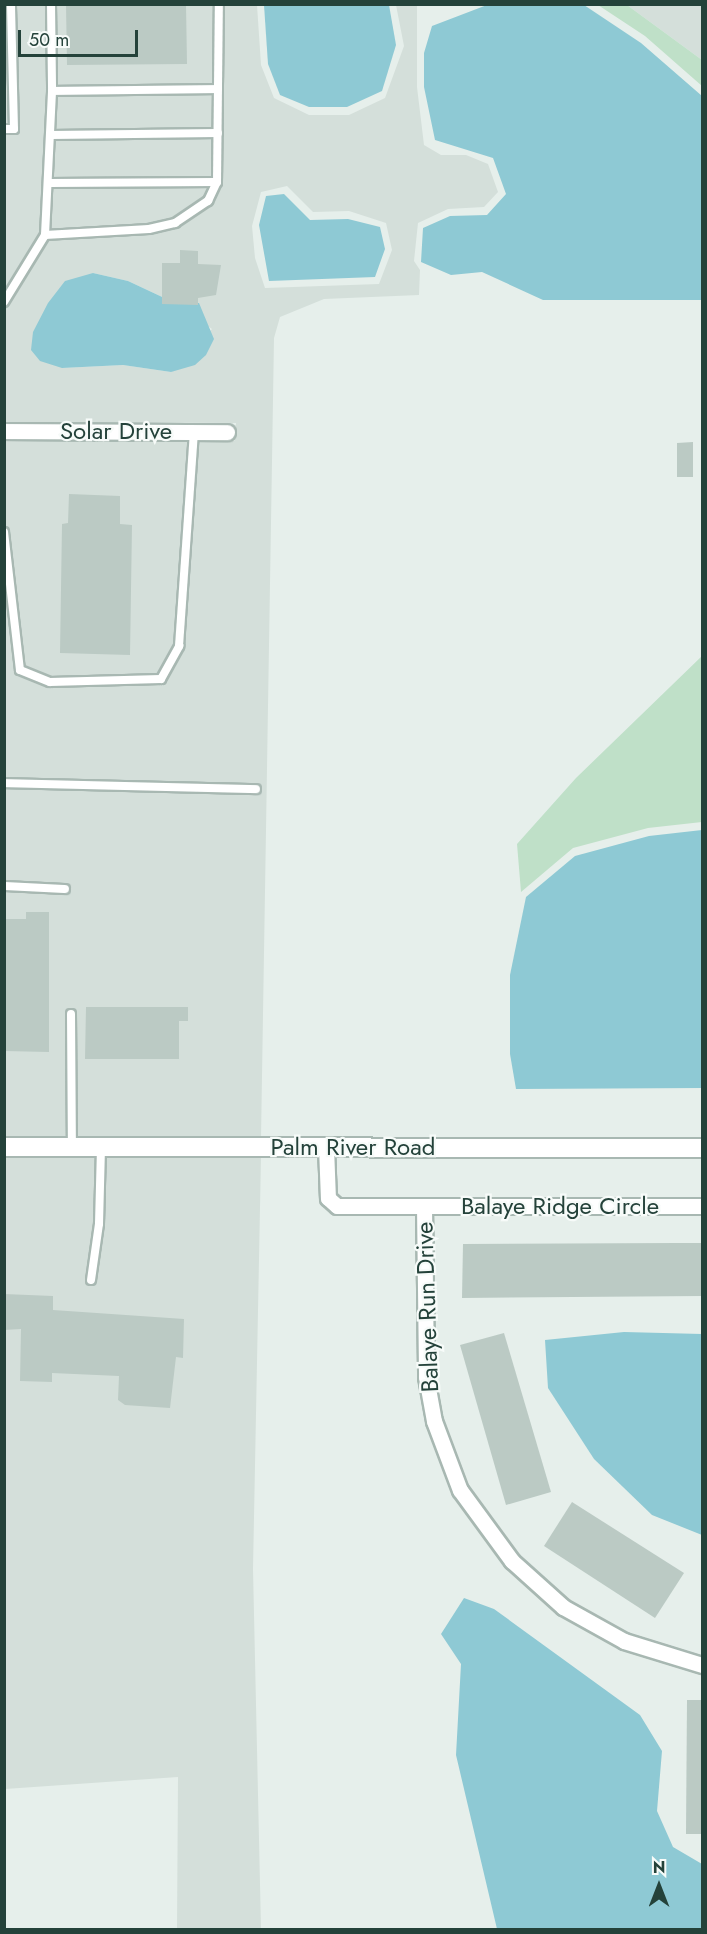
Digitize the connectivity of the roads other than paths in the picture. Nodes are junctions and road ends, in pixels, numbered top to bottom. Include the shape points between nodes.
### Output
1 (11, 4) edge
2 (51, 4) edge
3 (219, 4) edge
4 (218, 89) junction
5 (52, 92) junction
6 (4, 129) edge
7 (218, 133) junction
8 (51, 135) junction
9 (217, 182) junction
10 (49, 183) junction
11 (45, 235) junction
12 (4, 302) edge
13 (4, 431) edge
14 (194, 432) junction
15 (227, 432) dead end
16 (4, 532) edge
17 (4, 783) edge
18 (255, 789) dead end
19 (4, 886) edge
20 (65, 890) dead end
21 (71, 1014) dead end
22 (4, 1146) edge
23 (72, 1147) junction
24 (100, 1147) junction
25 (326, 1147) junction
26 (702, 1148) edge
27 (424, 1206) junction
28 (702, 1206) edge
29 (91, 1280) dead end
30 (702, 1665) edge

1 - 6 lane via 14,129
2 - 5 lane
3 - 4 lane
4 - 5 lane
4 - 7 lane
5 - 8 lane
7 - 8 lane
7 - 9 lane
8 - 10 lane
9 - 10 lane
9 - 11 lane via 207,201 175,223
10 - 11 lane
11 - 12 lane
13 - 14 street, Solar Drive
14 - 15 street, Solar Drive
14 - 16 lane via 179,646 170,670 161,679 50,682 20,670
17 - 18 lane
19 - 20 lane
21 - 23 lane
22 - 23 street, Palm River Road
23 - 24 street, Palm River Road
24 - 25 street, Palm River Road
24 - 29 lane via 99,1224
25 - 26 street, Palm River Road
25 - 27 street, Balaye Ridge Circle via 331,1203
27 - 28 street, Balaye Ridge Circle
27 - 30 street, Balaye Run Drive via 426,1377 434,1422 460,1490 512,1562 563,1607 624,1641

